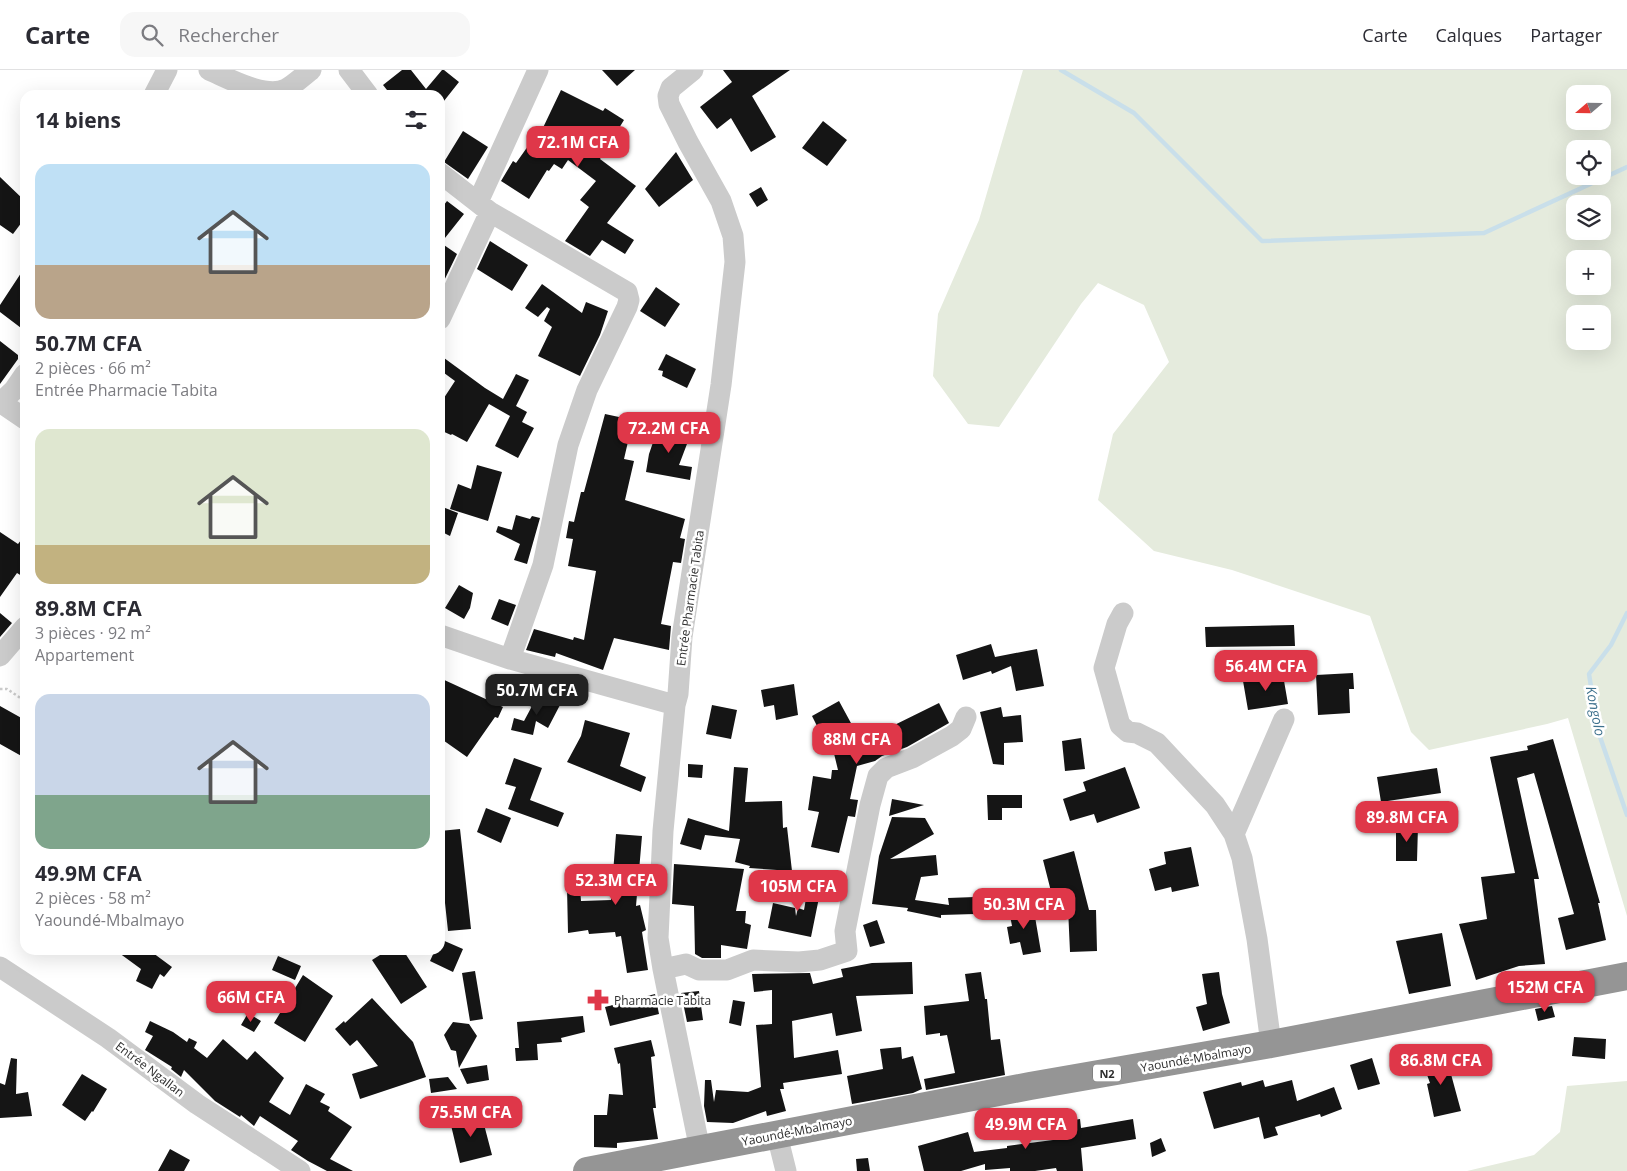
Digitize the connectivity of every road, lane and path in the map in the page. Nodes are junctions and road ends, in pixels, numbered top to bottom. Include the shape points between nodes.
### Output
1 (167, 70) edge
2 (209, 70) edge
3 (311, 70) edge
4 (349, 70) edge
5 (538, 70) edge
6 (693, 70) edge
7 (157, 90) edge
8 (260, 90) edge
9 (285, 90) edge
10 (364, 90) edge
11 (445, 177) edge
12 (484, 207) junction
13 (445, 306) edge
14 (20, 381) edge
15 (0, 403) edge
16 (20, 416) edge
17 (1123, 613) dead end
18 (20, 633) edge
19 (445, 638) edge
20 (0, 656) edge
21 (510, 659) junction
22 (0, 689) edge
23 (20, 698) edge
24 (675, 705) junction
25 (966, 717) dead end
26 (1284, 719) dead end
27 (1234, 834) junction
28 (0, 967) edge
29 (662, 969) junction
30 (1627, 976) edge
31 (1271, 1044) junction
32 (777, 1135) junction
33 (700, 1150) junction
34 (300, 1171) edge
35 (587, 1171) edge
36 (786, 1171) edge

1 - 7 street
2 - 8 street
3 - 9 street
4 - 10 street
5 - 12 street
6 - 24 street, Entrée Pharmacie Tabita via 671,88 669,104 722,201 733,236 735,262
11 - 12 street
12 - 13 street
12 - 21 street via 627,292 628,300 628,307 587,390 568,445 543,565
14 - 15 street
15 - 16 street
17 - 27 street via 1104,668 1120,726 1157,743 1215,805
18 - 20 street
19 - 21 street
21 - 24 street
22 - 23 path
24 - 29 street, Entrée Pharmacie Tabita via 663,831 658,938
25 - 29 street via 961,729 952,736 886,768 878,776 845,931 847,951 820,960 753,960 727,970 699,970 686,964
26 - 27 street
27 - 31 street via 1242,858 1257,939
28 - 34 street, Entrée Ngallan via 108,1038 197,1104
29 - 33 street, Entrée Pharmacie Tabita
30 - 31 highway, Yaoundé-Mbalmayo / N2
31 - 32 highway, Yaoundé-Mbalmayo / N2
32 - 33 highway, Yaoundé-Mbalmayo / N2
32 - 36 street
33 - 35 highway, Yaoundé-Mbalmayo / N2

